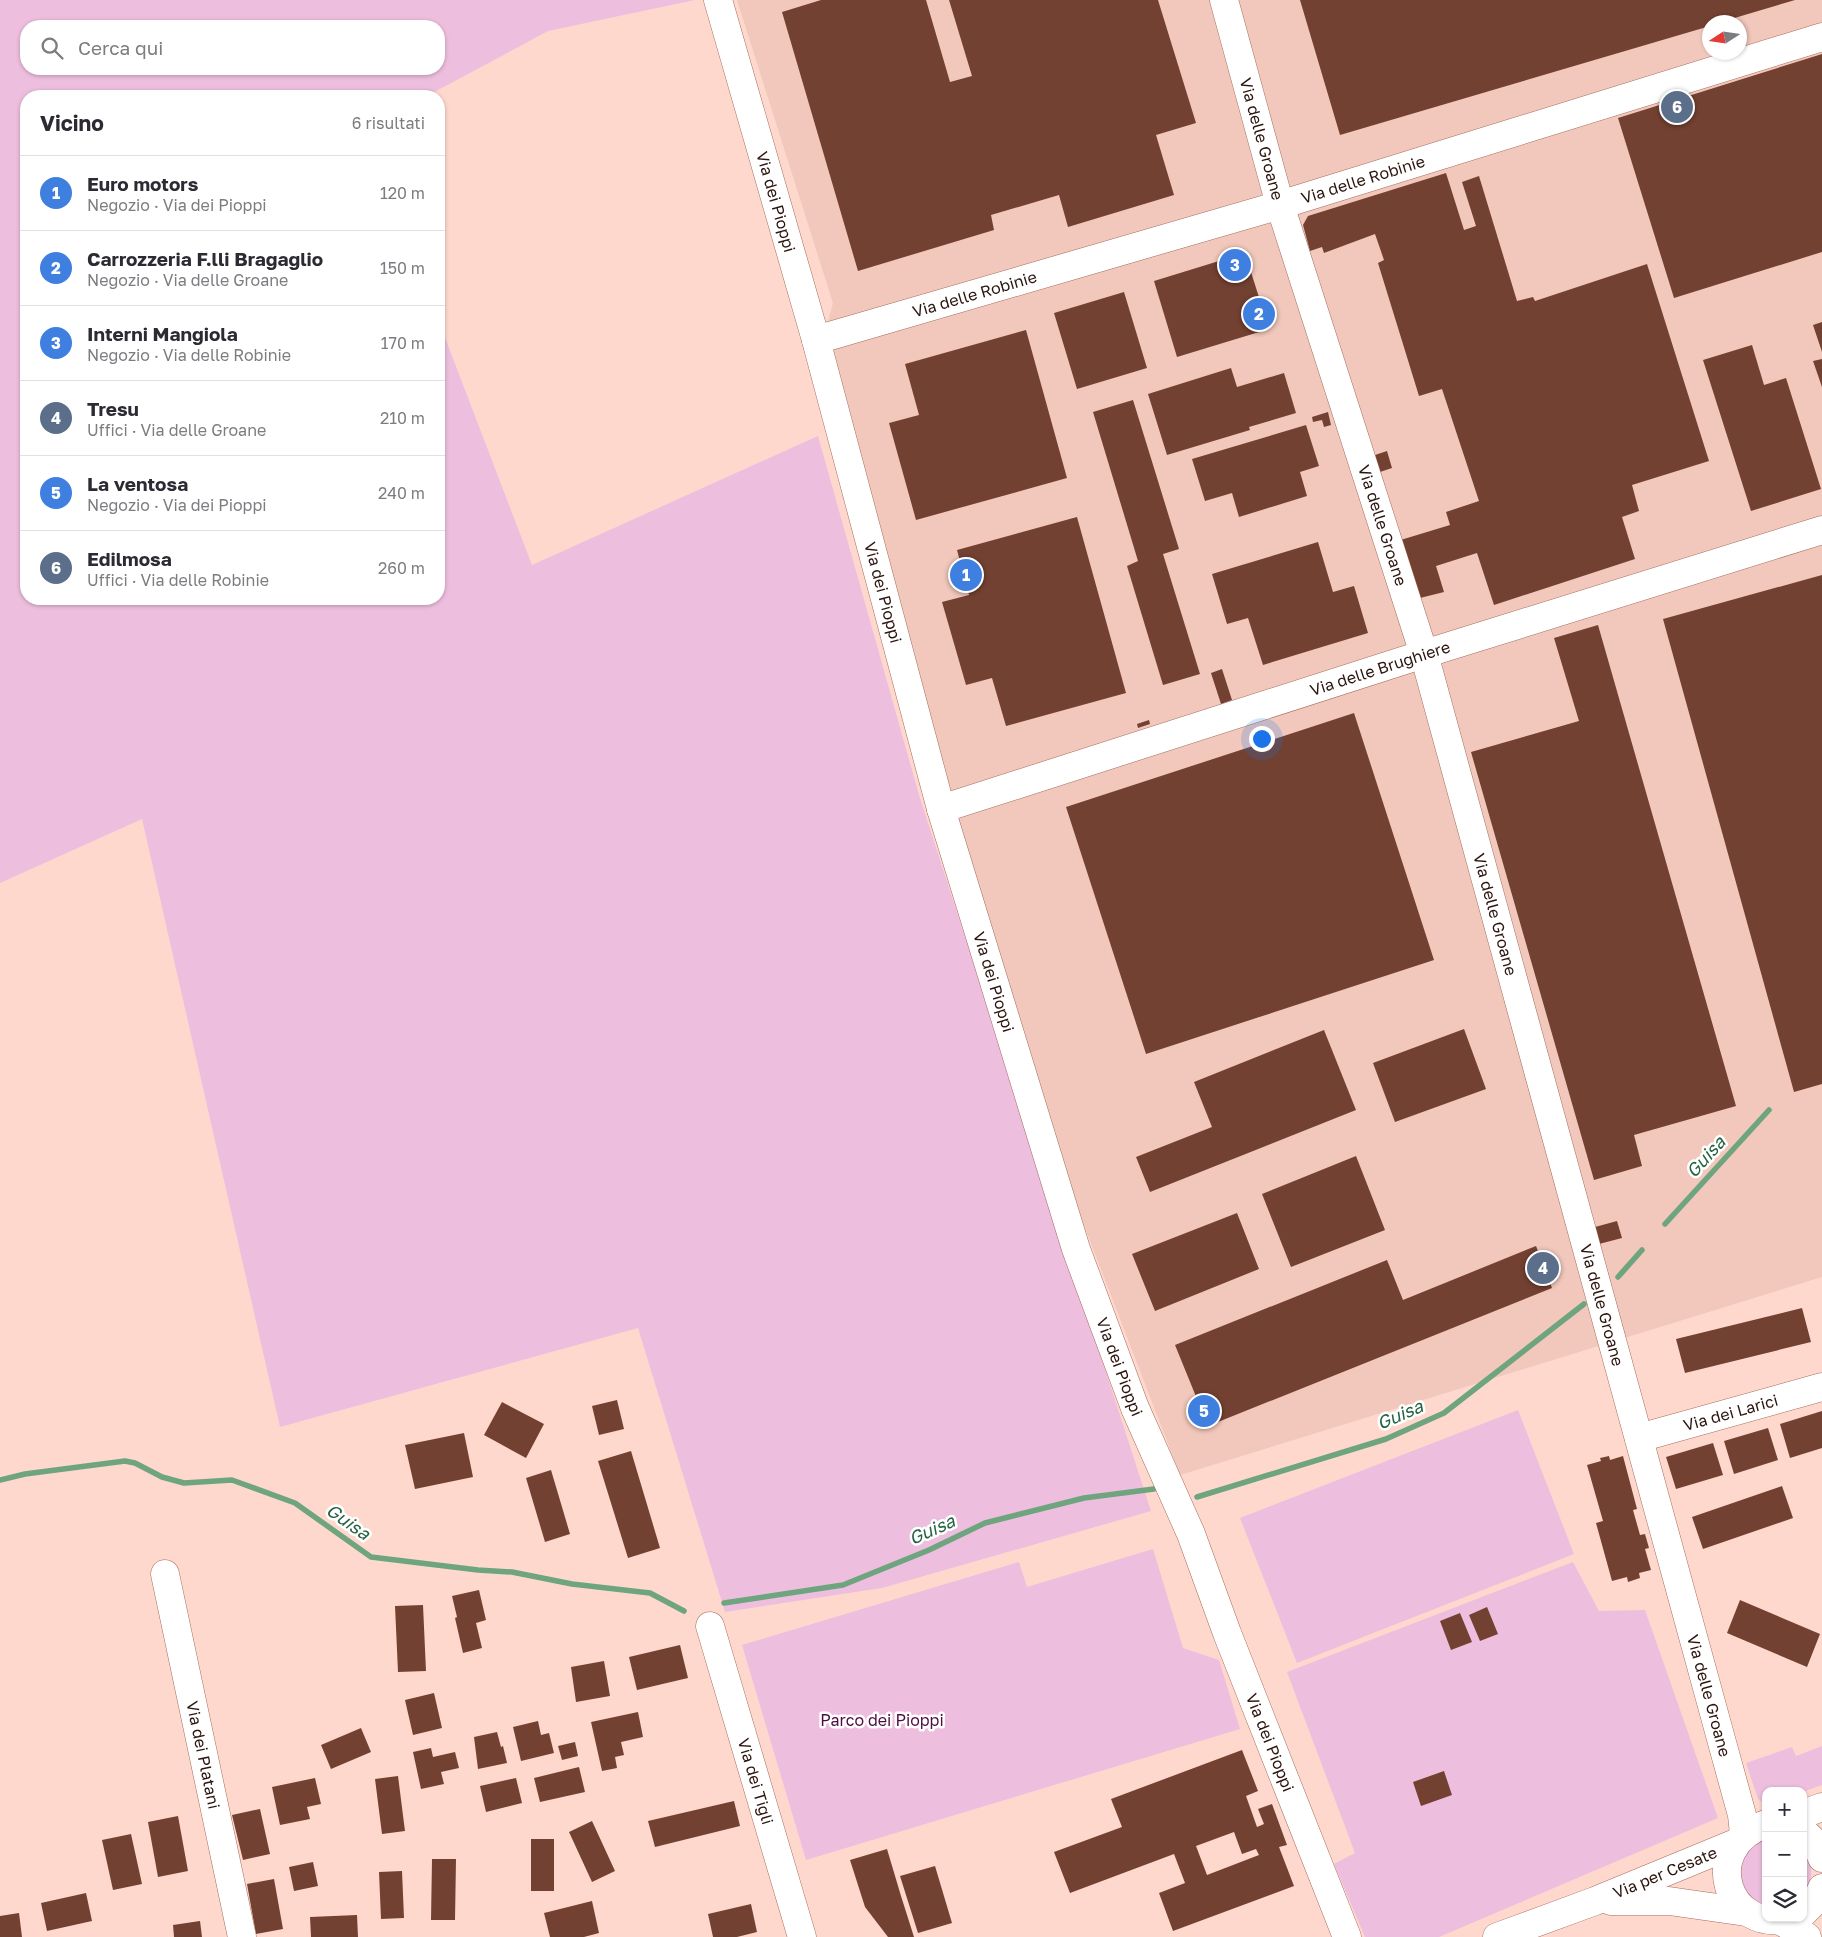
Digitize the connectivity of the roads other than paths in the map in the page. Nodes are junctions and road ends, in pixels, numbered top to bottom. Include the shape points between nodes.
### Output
1 (718, 0) edge
2 (1224, 0) edge
3 (1822, 37) edge
4 (1280, 206) junction
5 (816, 340) junction
6 (1822, 530) edge
7 (1424, 654) junction
8 (941, 809) junction
9 (1822, 1387) edge
10 (1639, 1438) junction
11 (165, 1574) dead end
12 (710, 1626) dead end
13 (1822, 1808) edge
14 (1807, 1813) edge
15 (1748, 1834) edge
16 (1807, 1834) edge
17 (1822, 1858) edge
18 (1822, 1888) edge
19 (1595, 1902) junction
20 (1807, 1906) edge
21 (1746, 1912) junction
22 (1762, 1919) edge
23 (1796, 1922) edge
24 (1556, 1927) edge
25 (242, 1937) edge
26 (802, 1937) edge
27 (1347, 1937) edge
28 (1497, 1937) edge
29 (1807, 1937) edge

1 - 5 street, Via dei Pioppi
2 - 4 street, Via delle Groane
3 - 4 street, Via delle Robinie
4 - 5 street, Via delle Robinie
4 - 7 street, Via delle Groane
5 - 8 street, Via dei Pioppi
6 - 7 street, Via delle Brughiere
7 - 8 street, Via delle Brughiere
7 - 10 street, Via delle Groane
8 - 27 street, Via dei Pioppi via 1073,1239 1104,1327 1135,1408 1191,1534
9 - 10 street, Via dei Larici
10 - 15 street, Via delle Groane
11 - 25 street, Via dei Platani
12 - 26 street, Via dei Tigli
13 - 14 street
15 - 19 street, Via per Cesate
15 - 21 street via 1729,1857 1726,1872 1735,1901
16 - 17 street
18 - 20 street via 1817,1899
19 - 21 street, Via per Cesate via 1669,1902
19 - 24 street, Via per Cesate
21 - 22 street, Via per Cesate
23 - 29 street
24 - 28 street, Via per Cesate

